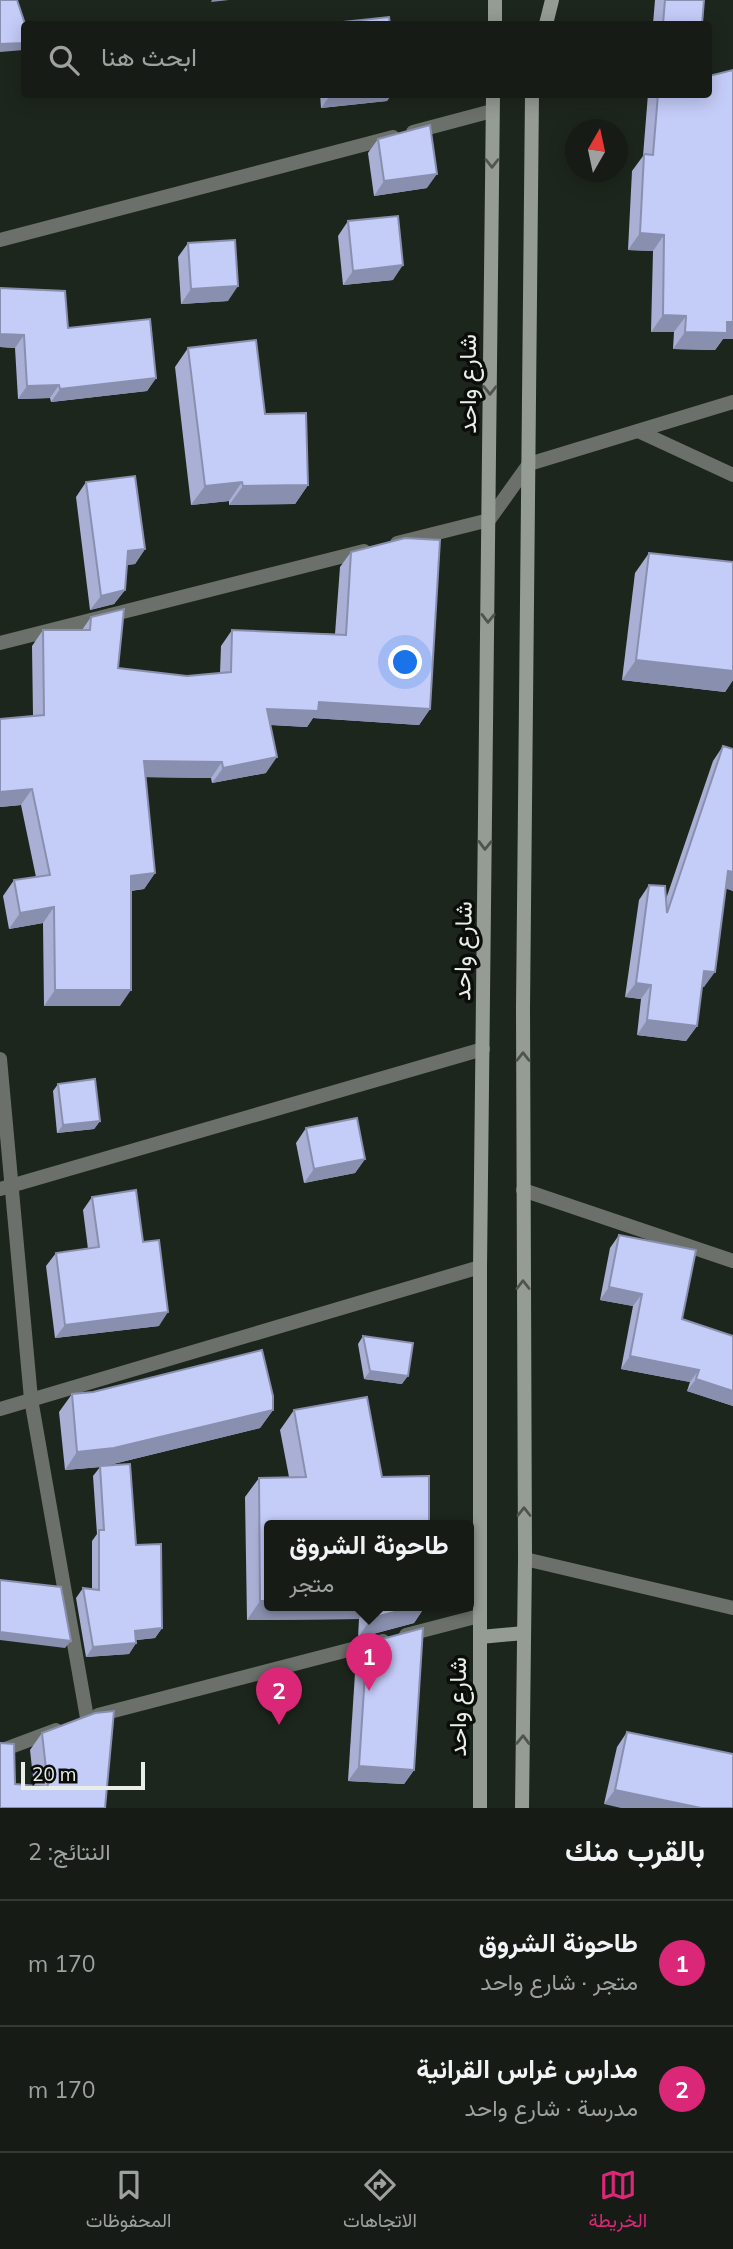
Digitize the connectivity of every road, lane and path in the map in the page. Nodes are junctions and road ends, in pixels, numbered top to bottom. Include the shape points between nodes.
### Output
1 (495, 0) edge
2 (552, 0) edge
3 (495, 21) edge
4 (547, 21) edge
5 (493, 98) edge
6 (531, 98) edge
7 (492, 111) junction
8 (0, 240) edge
9 (733, 402) edge
10 (638, 431) junction
11 (529, 464) junction
12 (733, 475) edge
13 (489, 520) junction
14 (0, 643) edge
15 (483, 1049) junction
16 (0, 1059) edge
17 (7, 1187) edge
18 (523, 1190) junction
19 (733, 1261) edge
20 (480, 1267) junction
21 (31, 1399) junction
22 (0, 1409) edge
23 (525, 1559) junction
24 (733, 1608) edge
25 (480, 1616) junction
26 (524, 1633) junction
27 (480, 1637) junction
28 (87, 1718) junction
29 (0, 1751) edge
30 (480, 1808) edge
31 (522, 1808) edge

1 - 3 street
2 - 4 street
5 - 7 street, شارع واحد
6 - 11 street
7 - 8 street
7 -> 13 street, شارع واحد
9 - 10 street
10 - 11 street
10 - 12 street
11 - 13 street
18 -> 11 street
13 - 14 street
13 -> 15 street, شارع واحد
15 - 17 street
15 - 20 street, شارع واحد
16 - 17 street
17 - 21 street
18 - 19 street
23 -> 18 street
20 - 21 street
20 - 25 street, شارع واحد
21 - 22 street
21 - 28 street
23 - 24 street
23 - 26 street
25 - 27 street, شارع واحد
25 - 28 street
26 - 27 street
31 -> 26 street
27 - 30 street, شارع واحد
28 - 29 street

